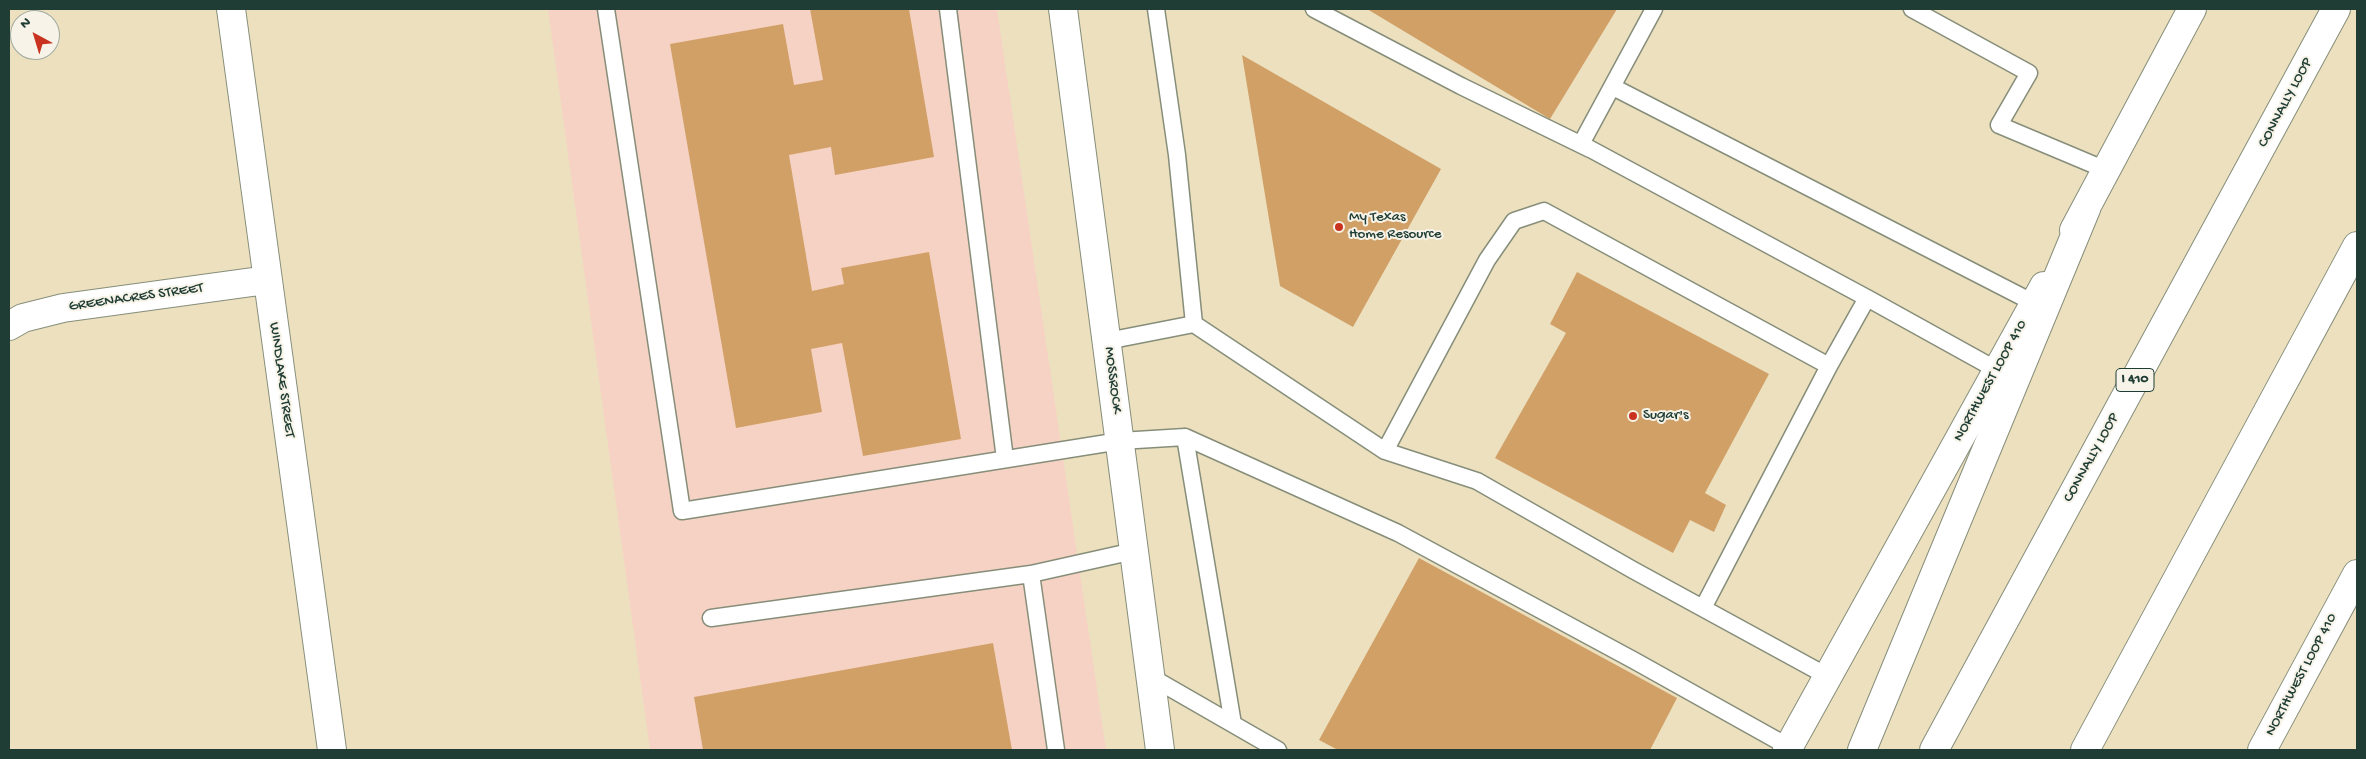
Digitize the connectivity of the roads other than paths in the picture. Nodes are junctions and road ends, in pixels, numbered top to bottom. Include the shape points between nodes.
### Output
1 (231, 9) edge
2 (606, 9) edge
3 (948, 9) edge
4 (1063, 9) edge
5 (1156, 9) edge
6 (1314, 9) edge
7 (1654, 9) edge
8 (1912, 9) edge
9 (2192, 9) edge
10 (2336, 9) edge
11 (1613, 86) junction
12 (1591, 150) junction
13 (2106, 170) junction
14 (2086, 209) junction
15 (2357, 246) edge
16 (267, 280) junction
17 (1867, 298) junction
18 (2034, 303) junction
19 (1194, 324) junction
20 (9, 326) edge
21 (1107, 340) junction
22 (1829, 366) junction
23 (1997, 370) junction
24 (1185, 437) junction
25 (1120, 441) junction
26 (1385, 451) junction
27 (1005, 459) junction
28 (1134, 550) junction
29 (1031, 574) junction
30 (2357, 574) edge
31 (1703, 608) junction
32 (711, 618) dead end
33 (1828, 676) junction
34 (1151, 677) junction
35 (1233, 724) junction
36 (1788, 749) edge
37 (332, 750) edge
38 (1056, 750) edge
39 (1160, 750) edge
40 (1278, 750) edge
41 (1862, 750) edge
42 (1934, 750) edge
43 (2085, 750) edge
44 (2262, 750) edge

1 - 16 main road, WINDLAKE STREET
2 - 27 lane via 682,510
3 - 27 lane
4 - 21 main road, MOSSROCK
5 - 19 lane via 1177,155
6 - 12 lane
7 - 11 lane
8 - 13 lane via 2029,73 1999,125
9 - 13 main road, NORTHWEST LOOP 410
10 - 42 main road, CONNALLY LOOP / I 410
11 - 12 lane via 1581,144
11 - 18 lane
12 - 17 lane
13 - 14 main road, NORTHWEST LOOP 410
14 - 18 main road, NORTHWEST LOOP 410
14 - 41 main road
15 - 43 main road
16 - 20 main road, GREENACRES STREET via 63,308 23,318
16 - 37 main road, WINDLAKE STREET
17 - 22 lane
17 - 23 lane
18 - 23 main road, NORTHWEST LOOP 410
19 - 21 lane
19 - 26 lane
21 - 25 main road, MOSSROCK
22 - 26 lane via 1544,211 1514,221 1487,260
22 - 31 lane
23 - 33 main road, NORTHWEST LOOP 410
24 - 25 lane
24 - 35 lane
24 - 36 lane via 1398,533 1635,661
25 - 27 lane
25 - 28 main road, MOSSROCK
26 - 31 lane via 1477,481
28 - 29 lane
28 - 34 main road, MOSSROCK
29 - 32 lane
29 - 38 lane
30 - 44 main road, NORTHWEST LOOP 410
31 - 33 lane
33 - 36 main road, NORTHWEST LOOP 410
34 - 35 lane
34 - 39 main road, MOSSROCK
35 - 40 lane

